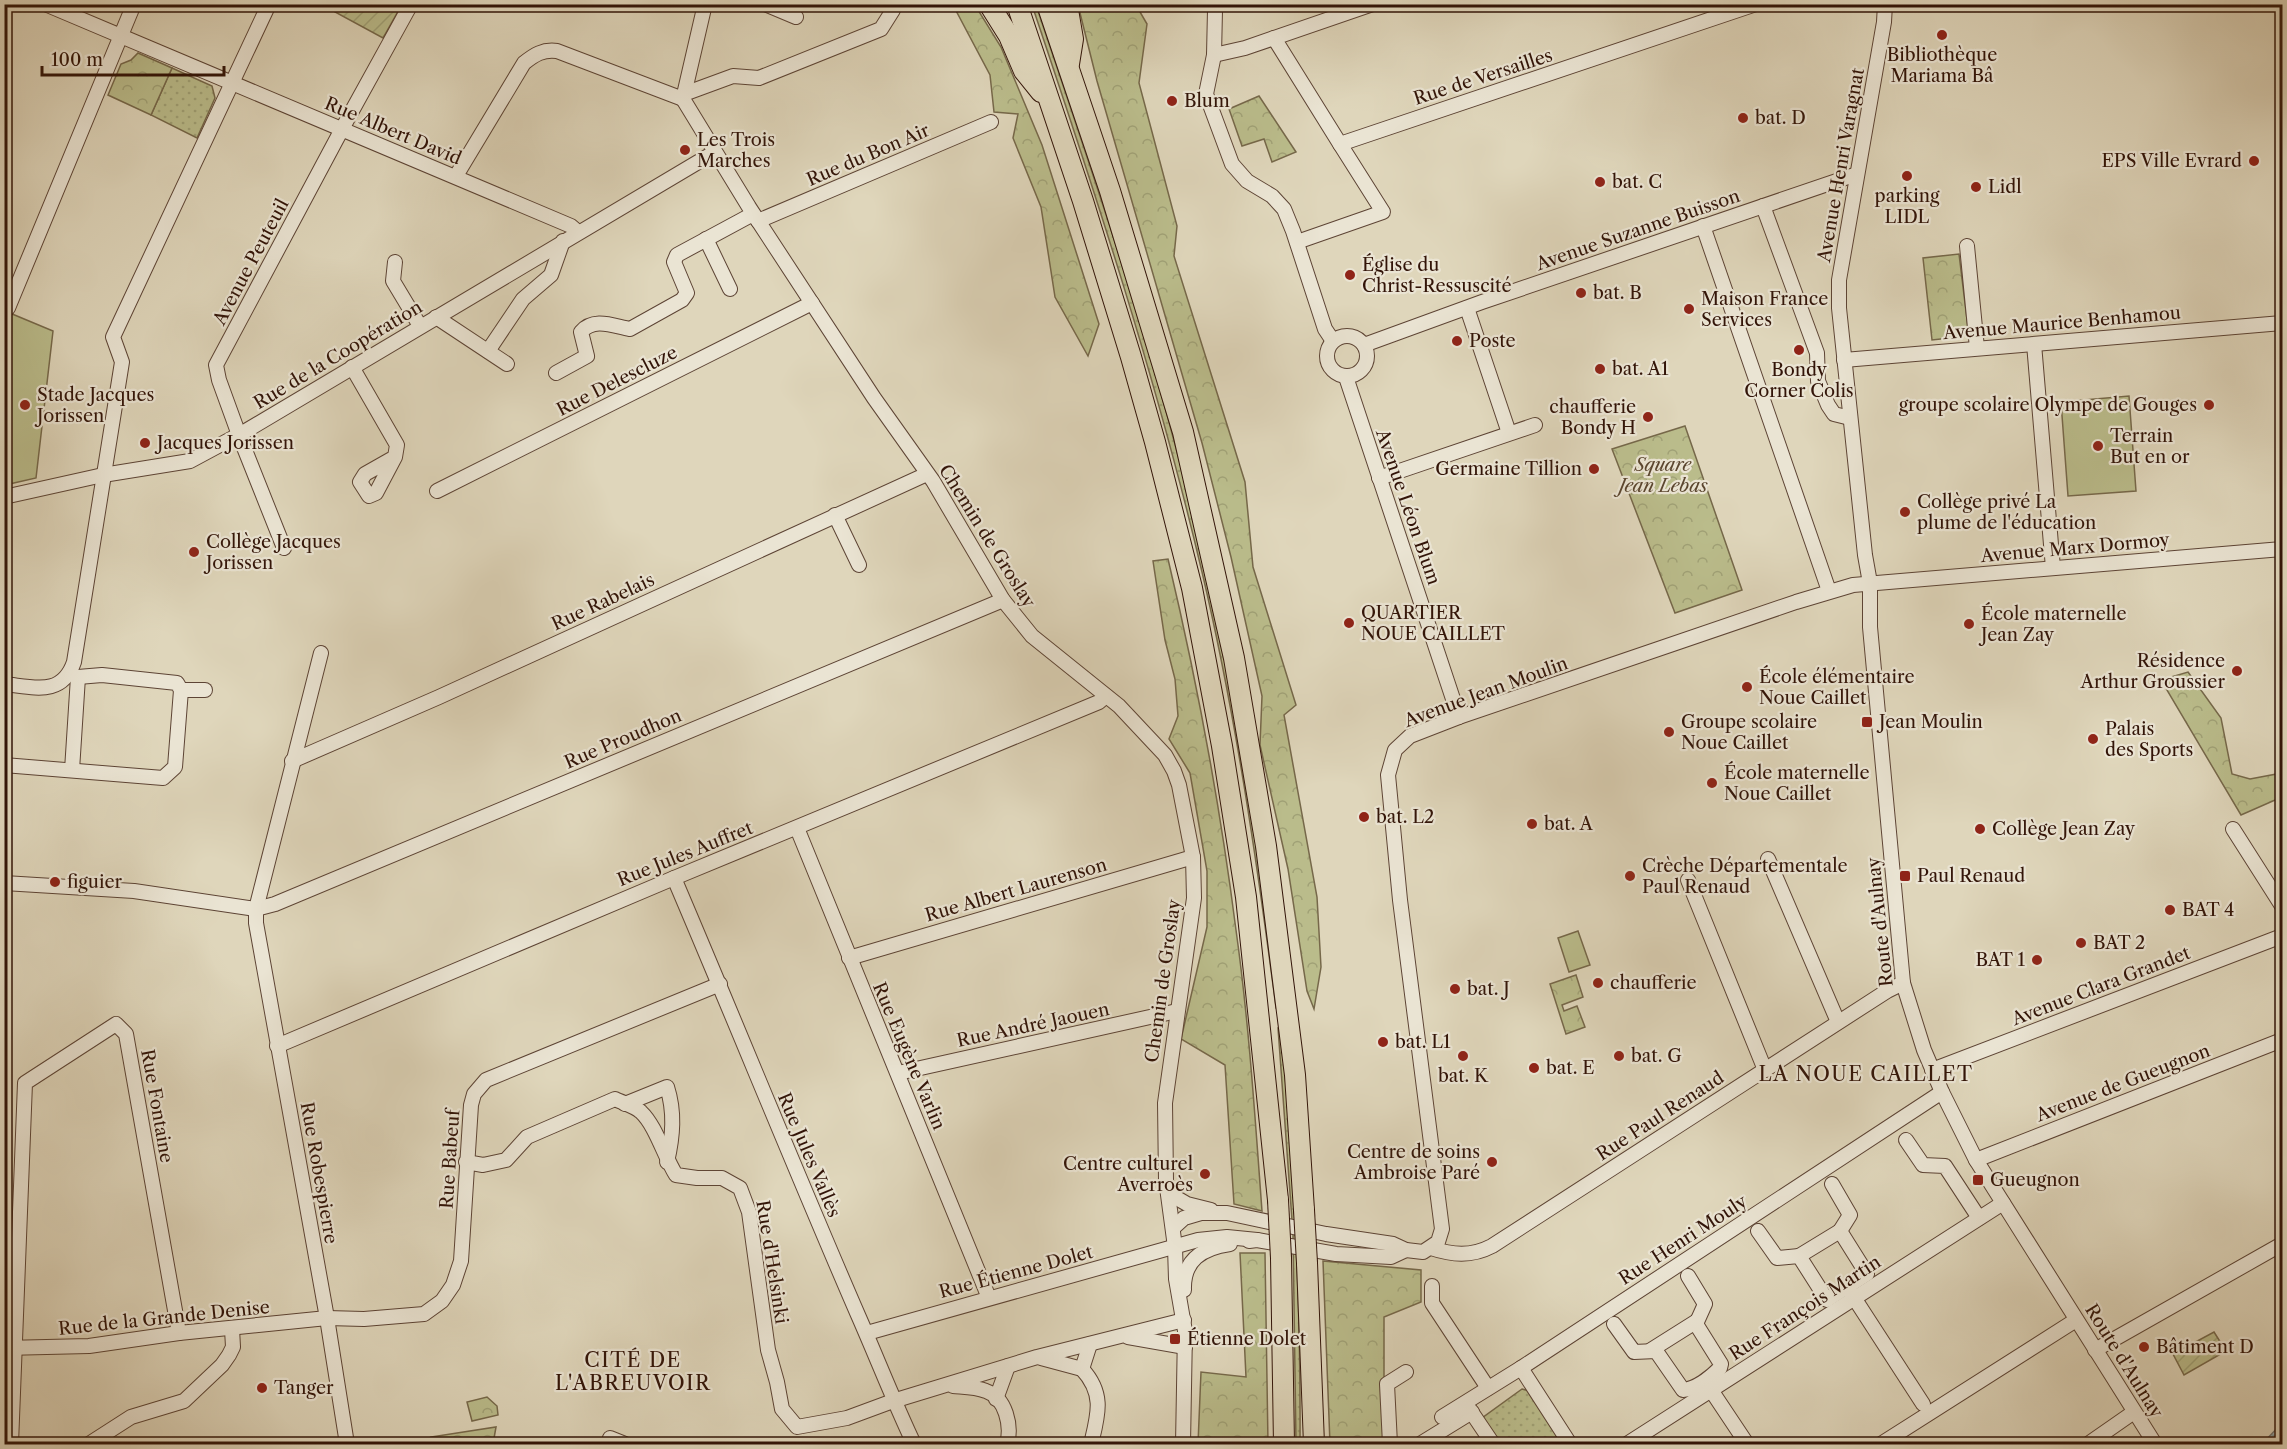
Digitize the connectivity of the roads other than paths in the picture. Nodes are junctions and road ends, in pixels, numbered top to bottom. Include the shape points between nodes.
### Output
1 (45, 4) edge
2 (134, 4) edge
3 (269, 4) edge
4 (411, 4) edge
5 (705, 4) edge
6 (765, 4) edge
7 (989, 4) edge
8 (1017, 4) edge
9 (1047, 4) edge
10 (1067, 4) edge
11 (1213, 4) edge
12 (1373, 4) edge
13 (1756, 4) edge
14 (1886, 4) edge
15 (893, 10) dead end
16 (796, 17) dead end
17 (120, 37) junction
18 (1274, 38) junction
19 (1214, 55) junction
20 (1068, 67) junction
21 (232, 82) junction
22 (686, 101) junction
23 (1049, 102) junction
24 (991, 122) dead end
25 (342, 129) junction
26 (1340, 144) junction
27 (715, 152) junction
28 (1857, 174) junction
29 (456, 177) junction
30 (1763, 206) junction
31 (756, 217) junction
32 (1703, 226) junction
33 (578, 232) junction
34 (706, 239) junction
35 (563, 241) junction
36 (1297, 242) junction
37 (1967, 246) dead end
38 (395, 262) dead end
39 (730, 289) dead end
40 (812, 303) junction
41 (8, 308) dead end
42 (1467, 308) junction
43 (436, 317) junction
44 (2283, 323) edge
45 (420, 326) junction
46 (1333, 341) junction
47 (2034, 344) junction
48 (1364, 345) junction
49 (1977, 348) junction
50 (488, 351) junction
51 (1844, 360) junction
52 (507, 364) dead end
53 (352, 367) junction
54 (556, 373) dead end
55 (1346, 377) junction
56 (1850, 418) junction
57 (1535, 425) dead end
58 (1509, 433) junction
59 (239, 435) junction
60 (395, 457) dead end
61 (927, 474) junction
62 (102, 475) junction
63 (1379, 478) junction
64 (437, 491) dead end
65 (4, 497) edge
66 (835, 515) junction
67 (284, 548) dead end
68 (2283, 549) edge
69 (859, 565) dead end
70 (2053, 568) junction
71 (1870, 583) junction
72 (1829, 591) junction
73 (1003, 600) junction
74 (321, 653) dead end
75 (71, 676) junction
76 (4, 684) edge
77 (181, 690) junction
78 (205, 690) dead end
79 (1106, 696) junction
80 (1459, 717) junction
81 (292, 761) junction
82 (4, 765) edge
83 (72, 770) junction
84 (797, 828) junction
85 (2234, 829) dead end
86 (1193, 856) junction
87 (1768, 859) dead end
88 (674, 878) junction
89 (1688, 880) dead end
90 (4, 883) edge
91 (2283, 906) edge
92 (256, 909) junction
93 (2283, 936) edge
94 (849, 958) junction
95 (720, 984) junction
96 (1903, 984) junction
97 (1177, 1011) junction
98 (1838, 1022) junction
99 (2283, 1040) edge
100 (277, 1046) junction
101 (1765, 1070) junction
102 (1932, 1070) junction
103 (898, 1073) junction
104 (1942, 1092) junction
105 (625, 1104) junction
106 (1906, 1140) dead end
107 (1976, 1160) junction
108 (466, 1162) junction
109 (667, 1162) junction
110 (1832, 1184) dead end
111 (1168, 1193) junction
112 (2003, 1203) junction
113 (1227, 1213) junction
114 (1979, 1218) junction
115 (1173, 1228) junction
116 (1758, 1231) dead end
117 (1839, 1231) junction
118 (1257, 1240) junction
119 (2283, 1244) edge
120 (1175, 1247) junction
121 (1431, 1248) junction
122 (1406, 1250) junction
123 (1798, 1256) junction
124 (1688, 1276) dead end
125 (1432, 1286) dead end
126 (1851, 1293) junction
127 (988, 1298) junction
128 (327, 1318) junction
129 (1184, 1320) junction
130 (2076, 1320) junction
131 (1697, 1321) junction
132 (1614, 1324) dead end
133 (232, 1329) junction
134 (179, 1333) junction
135 (867, 1333) junction
136 (1123, 1336) junction
137 (1090, 1344) junction
138 (1185, 1347) junction
139 (9, 1348) edge
140 (1651, 1350) junction
141 (2095, 1350) junction
142 (1036, 1357) junction
143 (1008, 1366) junction
144 (1521, 1368) junction
145 (1082, 1369) junction
146 (1406, 1372) dead end
147 (944, 1385) junction
148 (1708, 1385) junction
149 (1488, 1388) junction
150 (996, 1399) junction
151 (893, 1401) junction
152 (1923, 1404) dead end
153 (1468, 1407) junction
154 (2134, 1412) junction
155 (1442, 1417) dead end
156 (610, 1438) dead end
157 (11, 1444) edge
158 (89, 1444) edge
159 (347, 1444) edge
160 (625, 1444) edge
161 (914, 1444) edge
162 (1007, 1444) edge
163 (1091, 1444) edge
164 (1183, 1444) edge
165 (1284, 1444) edge
166 (1314, 1444) edge
167 (1389, 1444) edge
168 (1420, 1444) edge
169 (1490, 1444) edge
170 (1570, 1444) edge
171 (1627, 1444) edge
172 (1747, 1444) edge
173 (1881, 1444) edge
174 (2088, 1444) edge
175 (2155, 1444) edge

1 - 17 street, Rue Albert David
2 - 17 street
3 - 21 street
4 - 25 street, Avenue Peuteuil
5 - 22 street
6 - 16 street
7 - 23 highway via 1024,71
8 - 23 highway
9 - 20 highway
10 - 20 highway via 1074,39
11 - 19 street, Avenue Léon Blum
12 - 18 street
13 - 26 street, Rue de Versailles
14 - 28 street, Avenue Henri Varagnat
15 - 22 street via 881,29 759,78 733,76
17 - 21 street, Rue Albert David
17 - 41 street
18 - 19 street
18 - 26 street
19 - 36 street, Avenue Léon Blum via 1206,94 1232,164 1247,182 1272,196 1284,209
20 - 166 highway, bridge via 1184,432 1234,658 1268,858 1294,1075
21 - 25 street, Rue Albert David
21 - 62 street via 113,337 122,362
22 - 27 street, Chemin de Groslay
22 - 29 street via 547,49 524,63
23 - 165 highway, bridge via 1083,201 1161,462 1192,588 1222,746 1246,897 1278,1200
24 - 31 street, Rue du Bon Air
25 - 29 street, Rue Albert David
25 - 59 street, Avenue Peuteuil via 216,365
26 - 36 street via 1383,212
27 - 31 street, Chemin de Groslay
27 - 33 street
28 - 30 street, Avenue Suzanne Buisson
28 - 51 street, Avenue Henri Varagnat via 1839,280
29 - 33 street, Rue Albert David
30 - 32 street, Avenue Suzanne Buisson
30 - 56 street via 1817,353 1818,381 1834,414
31 - 34 street, Rue du Bon Air
31 - 40 street, Chemin de Groslay
32 - 42 street, Avenue Suzanne Buisson
32 - 72 street
33 - 35 street, Rue de la Coopération
34 - 39 street
34 - 54 street, Rue du Bon Air via 677,255 674,262 687,293 682,300 630,329 597,322 587,326 581,332 587,356
35 - 43 street, Rue de la Coopération
35 - 50 street via 551,275 523,299
36 - 46 street, Avenue Léon Blum via 1325,329
37 - 49 street
38 - 45 street via 393,281
40 - 61 street, Chemin de Groslay
40 - 64 street, Rue Delescluze
42 - 48 street, Avenue Suzanne Buisson
42 - 58 street
43 - 45 street, Rue de la Coopération
43 - 50 street
44 - 47 street, Avenue Maurice Benhamou
45 - 53 street, Rue de la Coopération
46 - 48 street via 1353,337
46 - 55 street, Avenue Léon Blum via 1327,360 1333,372
47 - 49 street, Avenue Maurice Benhamou
47 - 70 street
48 - 55 street via 1368,358 1363,370
49 - 51 street, Avenue Maurice Benhamou
50 - 52 street
51 - 56 street, Avenue Henri Varagnat
53 - 59 street, Rue de la Coopération
53 - 60 street via 396,440
55 - 63 street, Avenue Léon Blum
56 - 71 street, Avenue Henri Varagnat
57 - 58 street
58 - 63 street
59 - 62 street, Rue de la Coopération via 190,461
59 - 67 street, Avenue Peuteuil
61 - 66 street, Rue Rabelais
61 - 73 street, Chemin de Groslay
62 - 65 street, Rue de la Coopération
62 - 75 street
63 - 80 street, Avenue Léon Blum
66 - 69 street
66 - 81 street, Rue Rabelais
68 - 70 street, Avenue Marx Dormoy
70 - 71 street, Avenue Marx Dormoy
71 - 72 street, Avenue Jean Moulin
71 - 96 street, Route d'Aulnay via 1870,627
72 - 80 street, Avenue Jean Moulin
73 - 79 street, Chemin de Groslay via 1032,636
73 - 92 street, Rue Proudhon
74 - 81 street, Rue Robespierre
75 - 76 street via 54,687
75 - 77 street via 102,675 177,683
75 - 83 street
77 - 78 street
77 - 83 street via 175,767 163,778
79 - 84 street, Rue Jules Auffret
79 - 86 street, Chemin de Groslay via 1165,755 1174,771
80 - 121 street, Avenue Jean Moulin via 1410,736 1395,750 1388,775 1442,1229 1438,1242
81 - 92 street, Rue Robespierre
82 - 83 street
84 - 88 street, Rue Jules Auffret
84 - 94 street, Rue Eugène Varlin
85 - 91 street
86 - 94 street, Rue Albert Laurenson
86 - 97 street, Chemin de Groslay via 1194,898
87 - 98 street
88 - 95 street, Rue Jules Vallès
88 - 100 street, Rue Jules Auffret
89 - 101 street
90 - 92 street via 134,891
92 - 100 street, Rue Robespierre
93 - 102 street, Avenue Clara Grandet
94 - 103 street, Rue Eugène Varlin
95 - 108 street, Rue Babeuf via 486,1080 474,1094 471,1105
95 - 135 street, Rue Jules Vallès
96 - 98 street, Rue Paul Renaud
96 - 102 street, Route d'Aulnay
97 - 103 street, Rue André Jaouen
97 - 111 street, Chemin de Groslay via 1165,1103
98 - 101 street, Rue Paul Renaud
99 - 107 street, Avenue de Gueugnon
100 - 128 street, Rue Robespierre
101 - 121 street, Rue Paul Renaud via 1487,1248 1453,1255
102 - 104 street, Route d'Aulnay
103 - 127 street, Rue Eugène Varlin
104 - 107 street, Route d'Aulnay
104 - 144 street, Rue Henri Mouly
105 - 108 street via 615,1099 527,1137 506,1161 483,1165
105 - 109 street via 639,1110 650,1122
105 - 109 street via 667,1087 673,1133
106 - 114 street via 1923,1165 1945,1166
107 - 112 street, Route d'Aulnay
108 - 128 street, Rue Babeuf via 461,1261 453,1285 442,1301 424,1314
109 - 151 street, Rue d'Helsinki via 676,1174 722,1178 740,1188 749,1212 768,1350 782,1409 797,1427 847,1418
110 - 117 street via 1850,1215
111 - 113 street via 1187,1204
111 - 115 street, Chemin de Groslay
112 - 114 street, Rue François Martin
112 - 130 street, Route d'Aulnay
113 - 115 street via 1202,1213 1184,1218
113 - 122 street via 1393,1244
114 - 126 street, Rue François Martin
115 - 120 street, Chemin de Groslay
116 - 123 street via 1776,1258
117 - 123 street
117 - 126 street via 1867,1274
118 - 120 street, Rue Étienne Dolet via 1227,1237
118 - 122 street via 1336,1254 1391,1257
118 - 129 street via 1217,1246 1190,1263 1183,1277
119 - 141 street
120 - 127 street, Rue Étienne Dolet
120 - 129 street, Chemin de Groslay
121 - 122 street, Rue Paul Renaud via 1424,1252
123 - 126 street via 1827,1300
124 - 131 street via 1705,1305
125 - 149 street via 1432,1302
126 - 148 street, Rue François Martin
126 - 152 street
127 - 135 street, Rue Étienne Dolet
128 - 133 street, Rue de la Grande Denise
128 - 159 street, Rue Robespierre
129 - 136 street
129 - 138 street, Chemin de Groslay
130 - 141 street, Route d'Aulnay
130 - 173 street
131 - 140 street
131 - 148 street via 1697,1328 1721,1364
132 - 140 street via 1634,1352
133 - 134 street, Rue de la Grande Denise
133 - 158 street via 233,1347 229,1355 184,1401 131,1417
134 - 139 street, Rue de la Grande Denise via 89,1346
134 - 139 street, Rue Fontaine via 126,1034 116,1024 25,1083
135 - 151 street, Rue Jules Vallès
136 - 137 street
136 - 138 street
137 - 142 street
137 - 145 street
138 - 164 street, Chemin de Groslay
139 - 157 street
140 - 148 street via 1656,1351 1683,1390
141 - 154 street, Route d'Aulnay
142 - 143 street
142 - 145 street
143 - 147 street
143 - 150 street
144 - 149 street, Rue Henri Mouly
144 - 170 street
145 - 163 street via 1096,1392 1099,1409
146 - 167 street via 1387,1384
147 - 150 street via 989,1391
147 - 151 street
148 - 171 street, Rue François Martin
148 - 172 street
149 - 153 street, Rue Henri Mouly
150 - 162 street via 1009,1424
151 - 161 street, Rue Jules Vallès
153 - 155 street, Rue Henri Mouly
153 - 168 street
153 - 169 street
154 - 174 street
154 - 175 street, Route d'Aulnay
156 - 160 street

